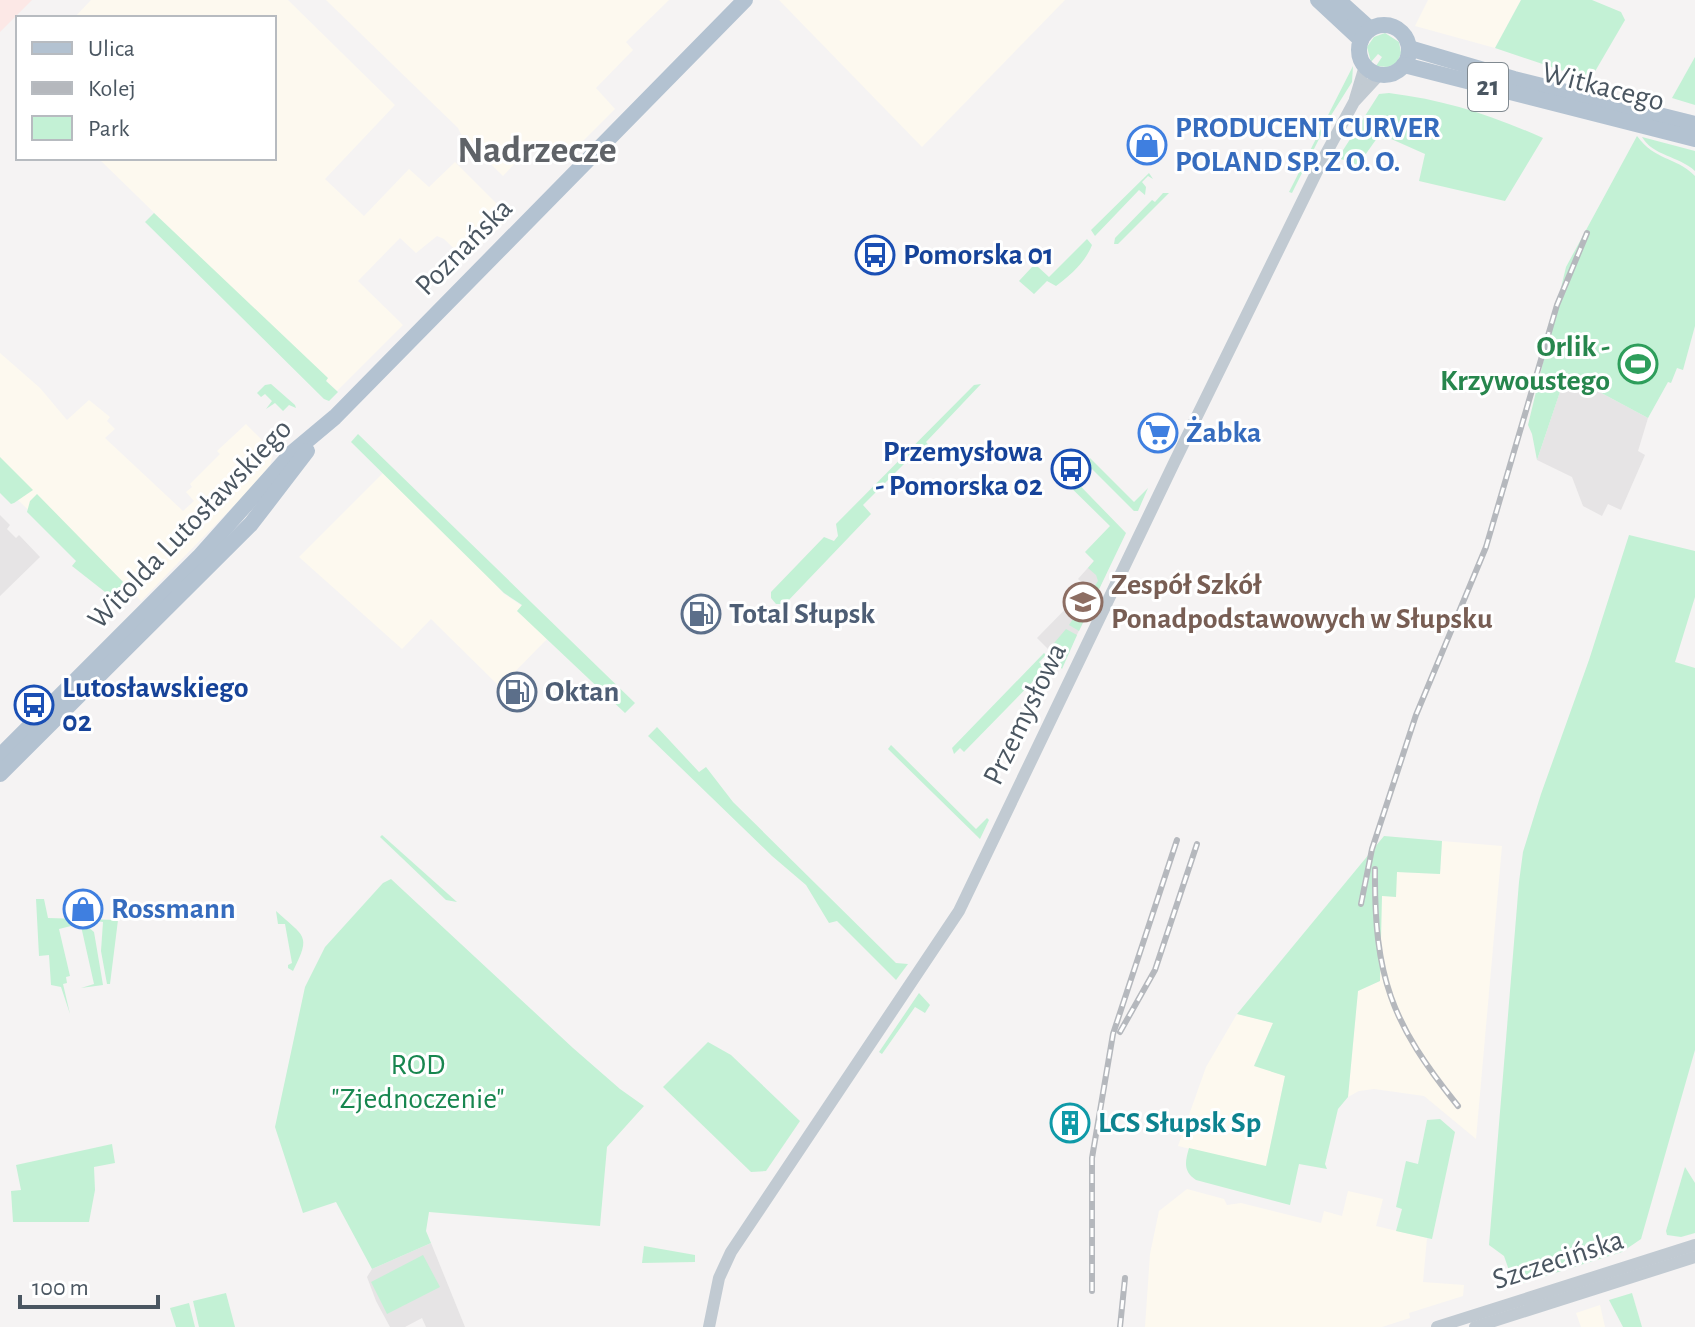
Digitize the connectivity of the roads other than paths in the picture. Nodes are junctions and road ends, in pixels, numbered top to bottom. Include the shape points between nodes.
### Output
1 (745, 0) edge
2 (1318, 0) edge
3 (1338, 0) edge
4 (1366, 34) junction
5 (1406, 57) junction
6 (1372, 71) junction
7 (1659, 122) junction
8 (1695, 124) edge
9 (1695, 139) edge
10 (323, 429) junction
11 (0, 756) edge
12 (0, 774) edge
13 (1695, 1245) edge
14 (1695, 1257) edge
15 (1508, 1316) edge
16 (1480, 1323) edge
17 (709, 1327) edge
18 (1437, 1327) edge

1 - 10 main road, Poznańska
2 - 4 main road, 21
3 - 4 main road, 21
4 - 5 main road, 21 via 1378,26 1395,28 1406,40
4 - 6 main road via 1359,54
5 - 6 main road via 1389,75
5 - 7 main road, Witkacego / 21 via 1446,61
6 - 17 street, Przemysłowa via 1248,309 959,911 731,1252 719,1278
7 - 8 main road, Witkacego / 21
7 - 9 main road, Witkacego / 21
10 - 11 main road, Witolda Lutosławskiego via 292,453 199,557
10 - 12 main road, Witolda Lutosławskiego via 251,524
13 - 15 street, Szczecińska
14 - 15 street, Szczecińska
15 - 16 street, Szczecińska
16 - 18 street, Szczecińska

